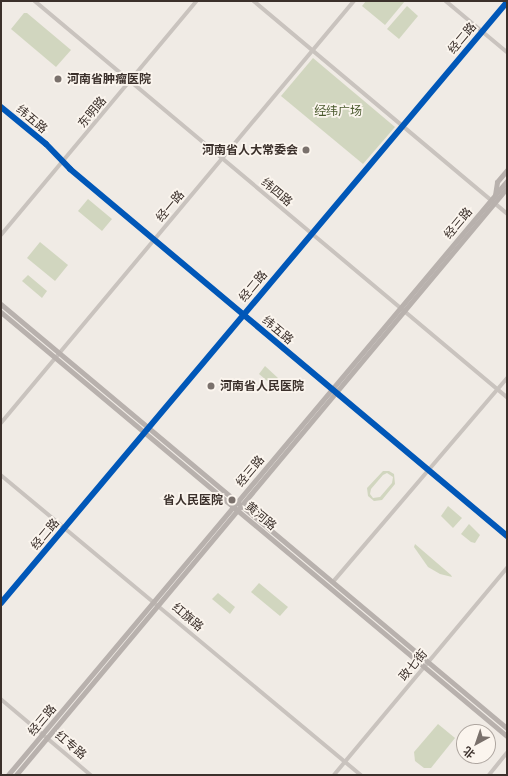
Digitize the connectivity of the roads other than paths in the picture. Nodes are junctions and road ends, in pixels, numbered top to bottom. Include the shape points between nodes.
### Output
1 (35, 1) edge
2 (197, 1) edge
3 (254, 1) edge
4 (354, 1) edge
5 (446, 1) edge
6 (507, 2) edge
7 (482, 31) junction
8 (313, 50) junction
9 (507, 52) edge
10 (130, 81) junction
11 (1, 107) edge
12 (403, 126) junction
13 (222, 158) junction
14 (62, 162) junction
15 (507, 170) edge
16 (507, 181) edge
17 (507, 188) edge
18 (507, 193) edge
19 (495, 199) junction
20 (507, 213) edge
21 (312, 234) junction
22 (1, 235) edge
23 (154, 240) junction
24 (1, 304) edge
25 (400, 308) junction
26 (1, 312) edge
27 (404, 312) junction
28 (243, 315) junction
29 (59, 353) junction
30 (56, 358) junction
31 (507, 378) edge
32 (332, 389) junction
33 (497, 389) junction
34 (336, 393) junction
35 (507, 397) edge
36 (1, 423) edge
37 (149, 428) junction
38 (145, 432) junction
39 (428, 470) junction
40 (1, 475) edge
41 (237, 502) junction
42 (233, 506) junction
43 (242, 506) junction
44 (238, 510) junction
45 (65, 528) junction
46 (507, 536) edge
47 (507, 568) edge
48 (333, 582) junction
49 (154, 601) junction
50 (1, 603) edge
51 (158, 605) junction
52 (428, 662) junction
53 (424, 667) junction
54 (1, 699) edge
55 (507, 728) edge
56 (43, 734) junction
57 (507, 736) edge
58 (47, 738) junction
59 (507, 753) edge
60 (345, 762) junction
61 (8, 775) edge
62 (16, 775) edge
63 (91, 775) edge
64 (334, 775) edge
65 (361, 775) edge
66 (489, 775) edge

1 - 10 street, 纬四路
2 - 10 street, 东明路
3 - 8 street
4 - 8 street, 经一路
5 - 7 street
6 - 7 street, 经二路
7 - 9 street
7 - 12 street, 经二路
8 - 12 street
8 - 13 street, 经一路
10 - 13 street, 纬四路
10 - 14 street, 东明路
11 - 14 street, 纬五路 via 46,144
12 - 19 street
12 - 21 street, 经二路
13 - 21 street, 纬四路
13 - 23 street, 经一路
14 - 22 street, 东明路
14 - 23 street, 纬五路
15 - 19 main road via 497,182
16 - 19 main road, 经三路
17 - 19 main road, 经三路
18 - 19 main road
19 - 20 street
19 - 25 main road, 经三路
19 - 27 main road, 经三路
21 - 25 street, 纬四路
21 - 28 street, 经二路
23 - 28 street, 纬五路
23 - 29 street, 经一路
24 - 29 main road, 黄河路
25 - 27 street, 纬四路
25 - 32 main road, 经三路
26 - 30 main road, 黄河路
27 - 33 street, 纬四路
27 - 34 main road, 经三路
28 - 32 street, 纬五路
28 - 37 street, 经二路
29 - 30 street, 经一路
29 - 37 main road, 黄河路
30 - 36 street, 经一路
30 - 38 main road, 黄河路
31 - 33 street
32 - 34 street, 纬五路
32 - 41 main road, 经三路
33 - 35 street, 纬四路
33 - 39 street
34 - 39 street, 纬五路
34 - 43 main road, 经三路
37 - 38 street, 经二路
37 - 41 main road, 黄河路
38 - 42 main road, 黄河路
38 - 45 street, 经二路
39 - 46 street, 纬五路
39 - 48 street
40 - 45 street, 红旗路
41 - 42 main road, 经三路
41 - 43 main road, 黄河路
42 - 44 main road, 黄河路
42 - 49 main road, 经三路
43 - 44 main road, 经三路
43 - 48 main road, 黄河路
44 - 51 main road, 经三路
44 - 53 main road, 黄河路
45 - 49 street, 红旗路
45 - 50 street, 经二路
47 - 52 street, 政七街
48 - 52 main road, 黄河路
49 - 51 street, 红旗路
49 - 56 main road, 经三路
51 - 58 main road, 经三路
51 - 60 street, 红旗路
52 - 53 street, 政七街
52 - 55 main road, 黄河路
53 - 57 main road, 黄河路
53 - 60 street, 政七街
54 - 56 street, 红专路
56 - 58 street, 红专路
56 - 61 main road, 经三路
58 - 62 main road, 经三路
58 - 63 street, 红专路
59 - 66 street
60 - 64 street, 政七街
60 - 65 street, 红旗路

